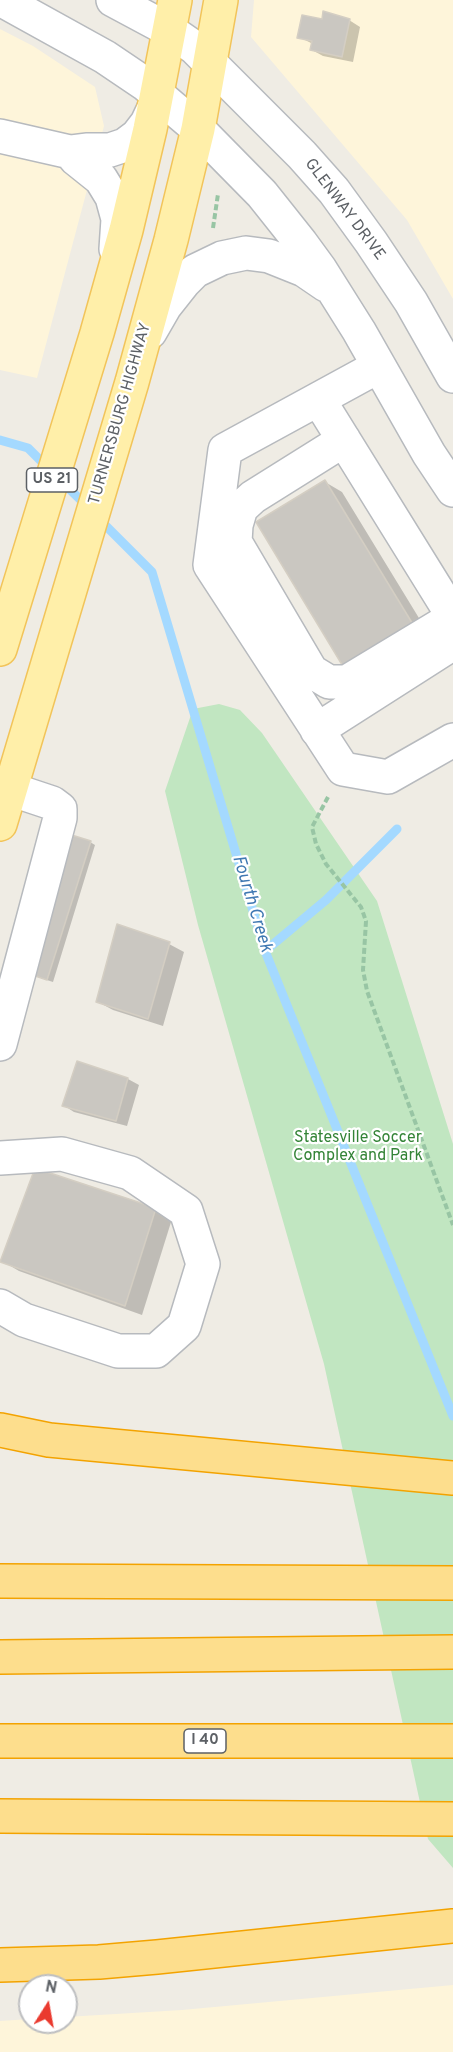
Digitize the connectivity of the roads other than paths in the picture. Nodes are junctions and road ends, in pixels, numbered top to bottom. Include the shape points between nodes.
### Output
1 (2, 0) edge
2 (113, 0) edge
3 (221, 0) edge
4 (172, 15) edge
5 (211, 62) junction
6 (156, 99) junction
7 (198, 129) junction
8 (0, 136) edge
9 (70, 152) junction
10 (110, 288) junction
11 (335, 294) junction
12 (141, 350) junction
13 (379, 366) junction
14 (453, 376) edge
15 (319, 400) junction
16 (344, 440) junction
17 (453, 490) edge
18 (453, 617) edge
19 (3, 640) edge
20 (453, 644) edge
21 (317, 730) junction
22 (453, 740) edge
23 (10, 789) junction
24 (0, 824) edge
25 (14, 942) edge
26 (0, 1044) edge
27 (0, 1158) edge
28 (0, 1306) edge
29 (0, 1430) edge
30 (0, 1441) edge
31 (78, 1443) junction
32 (453, 1478) edge
33 (0, 1581) edge
34 (453, 1583) edge
35 (453, 1652) edge
36 (0, 1657) edge
37 (0, 1741) edge
38 (453, 1741) edge
39 (0, 1816) edge
40 (445, 1820) edge
41 (453, 1926) edge
42 (0, 1965) edge

1 - 6 street via 105,57
2 - 4 street, GLENWAY DRIVE
3 - 5 main road, TURNERSBURG HIGHWAY / US 21
4 - 5 street, GLENWAY DRIVE via 187,42
4 - 6 main road, US 21
5 - 7 main road, TURNERSBURG HIGHWAY / US 21
5 - 14 street, GLENWAY DRIVE via 334,191 411,302
6 - 7 street
6 - 9 street via 143,130 125,145 110,150
6 - 10 main road, US 21
7 - 11 street via 281,217
7 - 12 main road, TURNERSBURG HIGHWAY / US 21
8 - 9 street
9 - 10 street via 104,182 116,208 118,229
10 - 19 main road, US 21
11 - 12 street via 304,270 281,260 246,253 222,258 195,271 184,282 165,306
11 - 13 street
12 - 23 main road, TURNERSBURG HIGHWAY / US 21
13 - 15 street
13 - 17 street
15 - 16 street
15 - 21 street via 225,450 210,565
16 - 18 street
16 - 18 street via 253,497 241,508 236,525 235,542 311,671 329,682 347,682
20 - 21 street
21 - 22 street via 343,769 388,777
23 - 24 main road, TURNERSBURG HIGHWAY / US 21
23 - 25 street via 60,809
25 - 26 street
27 - 28 street via 62,1154 130,1173 186,1211 203,1264 184,1326 156,1352 118,1351 24,1320
29 - 31 highway
30 - 31 highway
31 - 32 highway
33 - 34 highway
35 - 36 highway
37 - 38 highway, I 40
39 - 40 highway
41 - 42 highway via 99,1962

